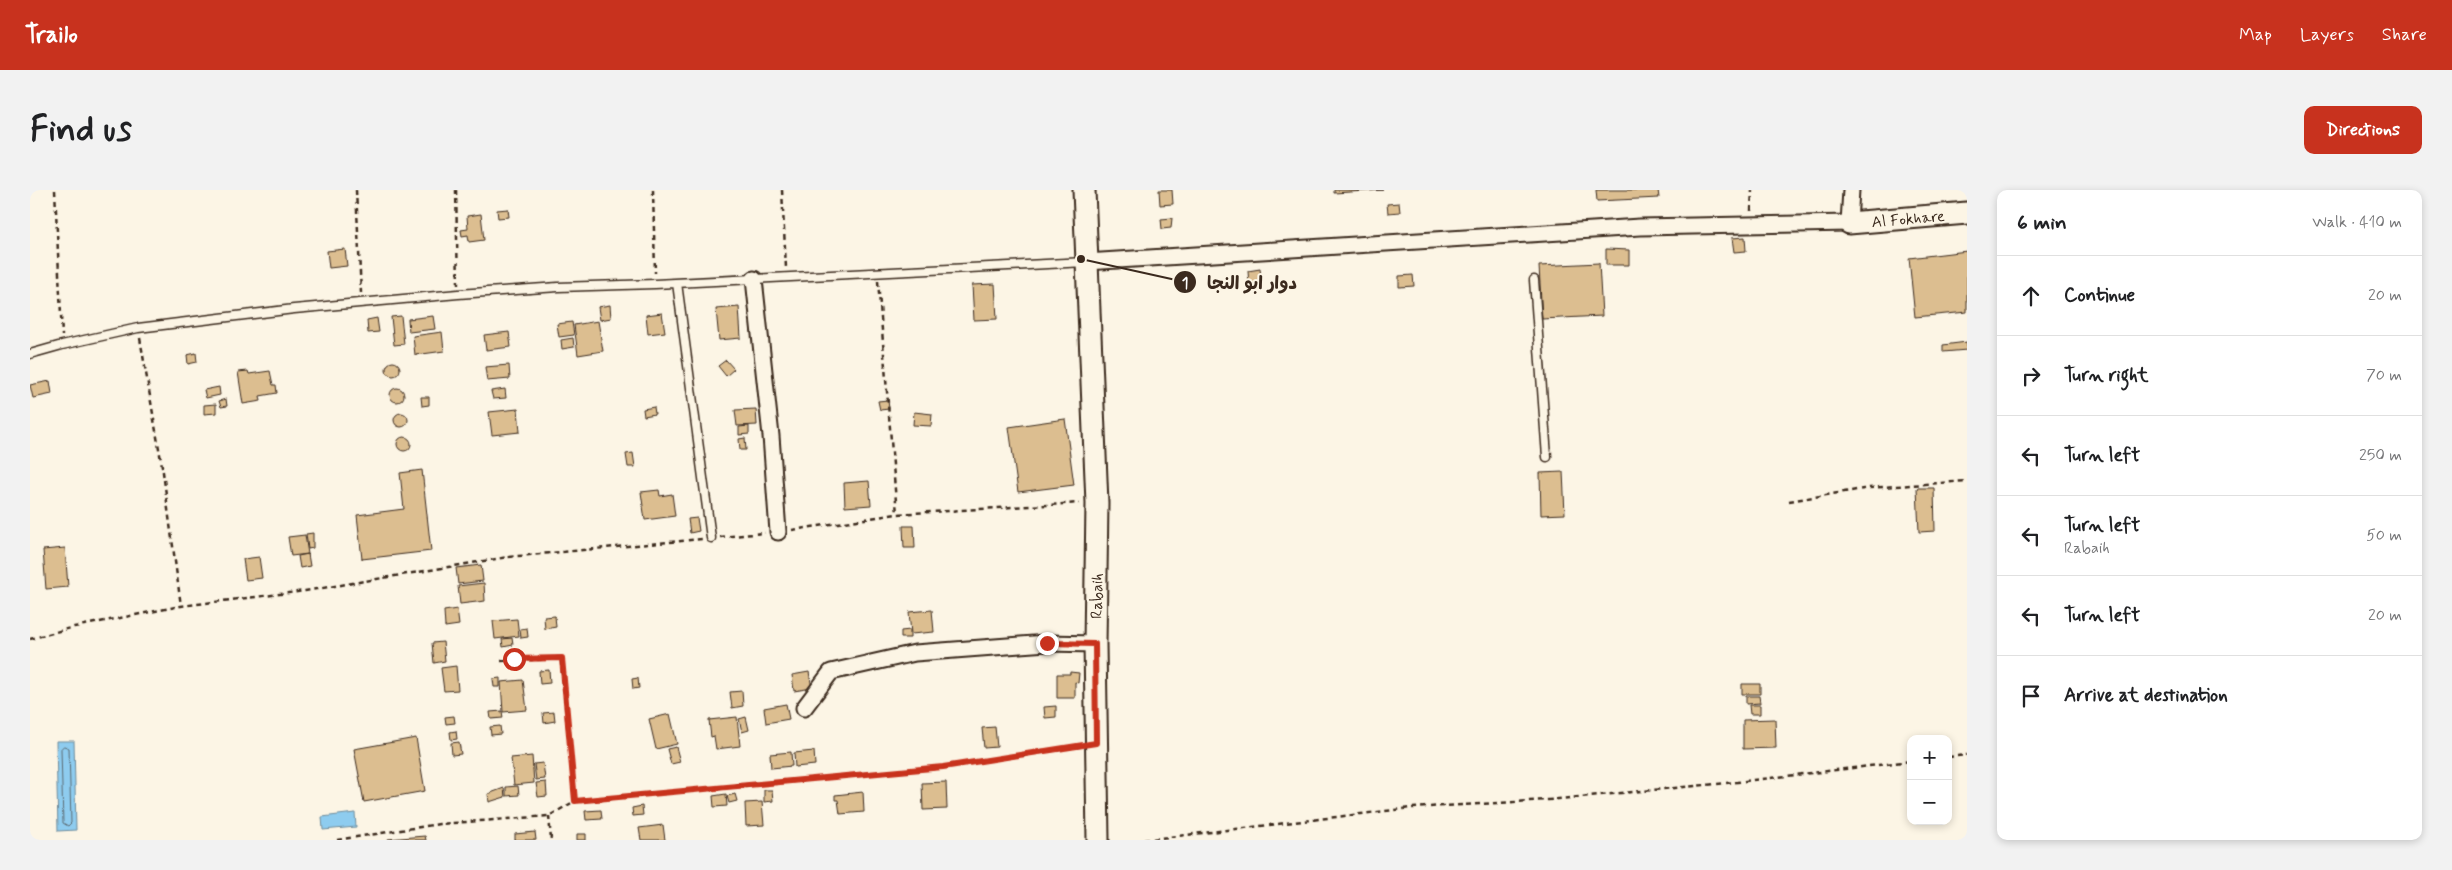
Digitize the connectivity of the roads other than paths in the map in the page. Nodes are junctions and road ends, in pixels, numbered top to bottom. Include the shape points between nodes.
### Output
1 (1084, 190) edge
2 (1851, 190) edge
3 (1967, 214) edge
4 (1849, 223) junction
5 (1086, 262) junction
6 (754, 279) junction
7 (1534, 280) dead end
8 (678, 283) junction
9 (30, 354) edge
10 (1547, 457) dead end
11 (778, 532) road end
12 (711, 538) road end
13 (1095, 644) junction
14 (804, 708) dead end
15 (1098, 840) edge

1 - 5 street, Rabaih
2 - 4 street
3 - 4 street, Al Fokhare
4 - 5 street via 1640,227
5 - 6 lane
5 - 13 street, Rabaih via 1097,503
6 - 8 lane
6 - 11 street
7 - 10 lane
8 - 9 lane via 458,294 294,310 138,328
8 - 12 lane
13 - 14 street via 1047,643 906,655 831,672
13 - 15 street, Rabaih

